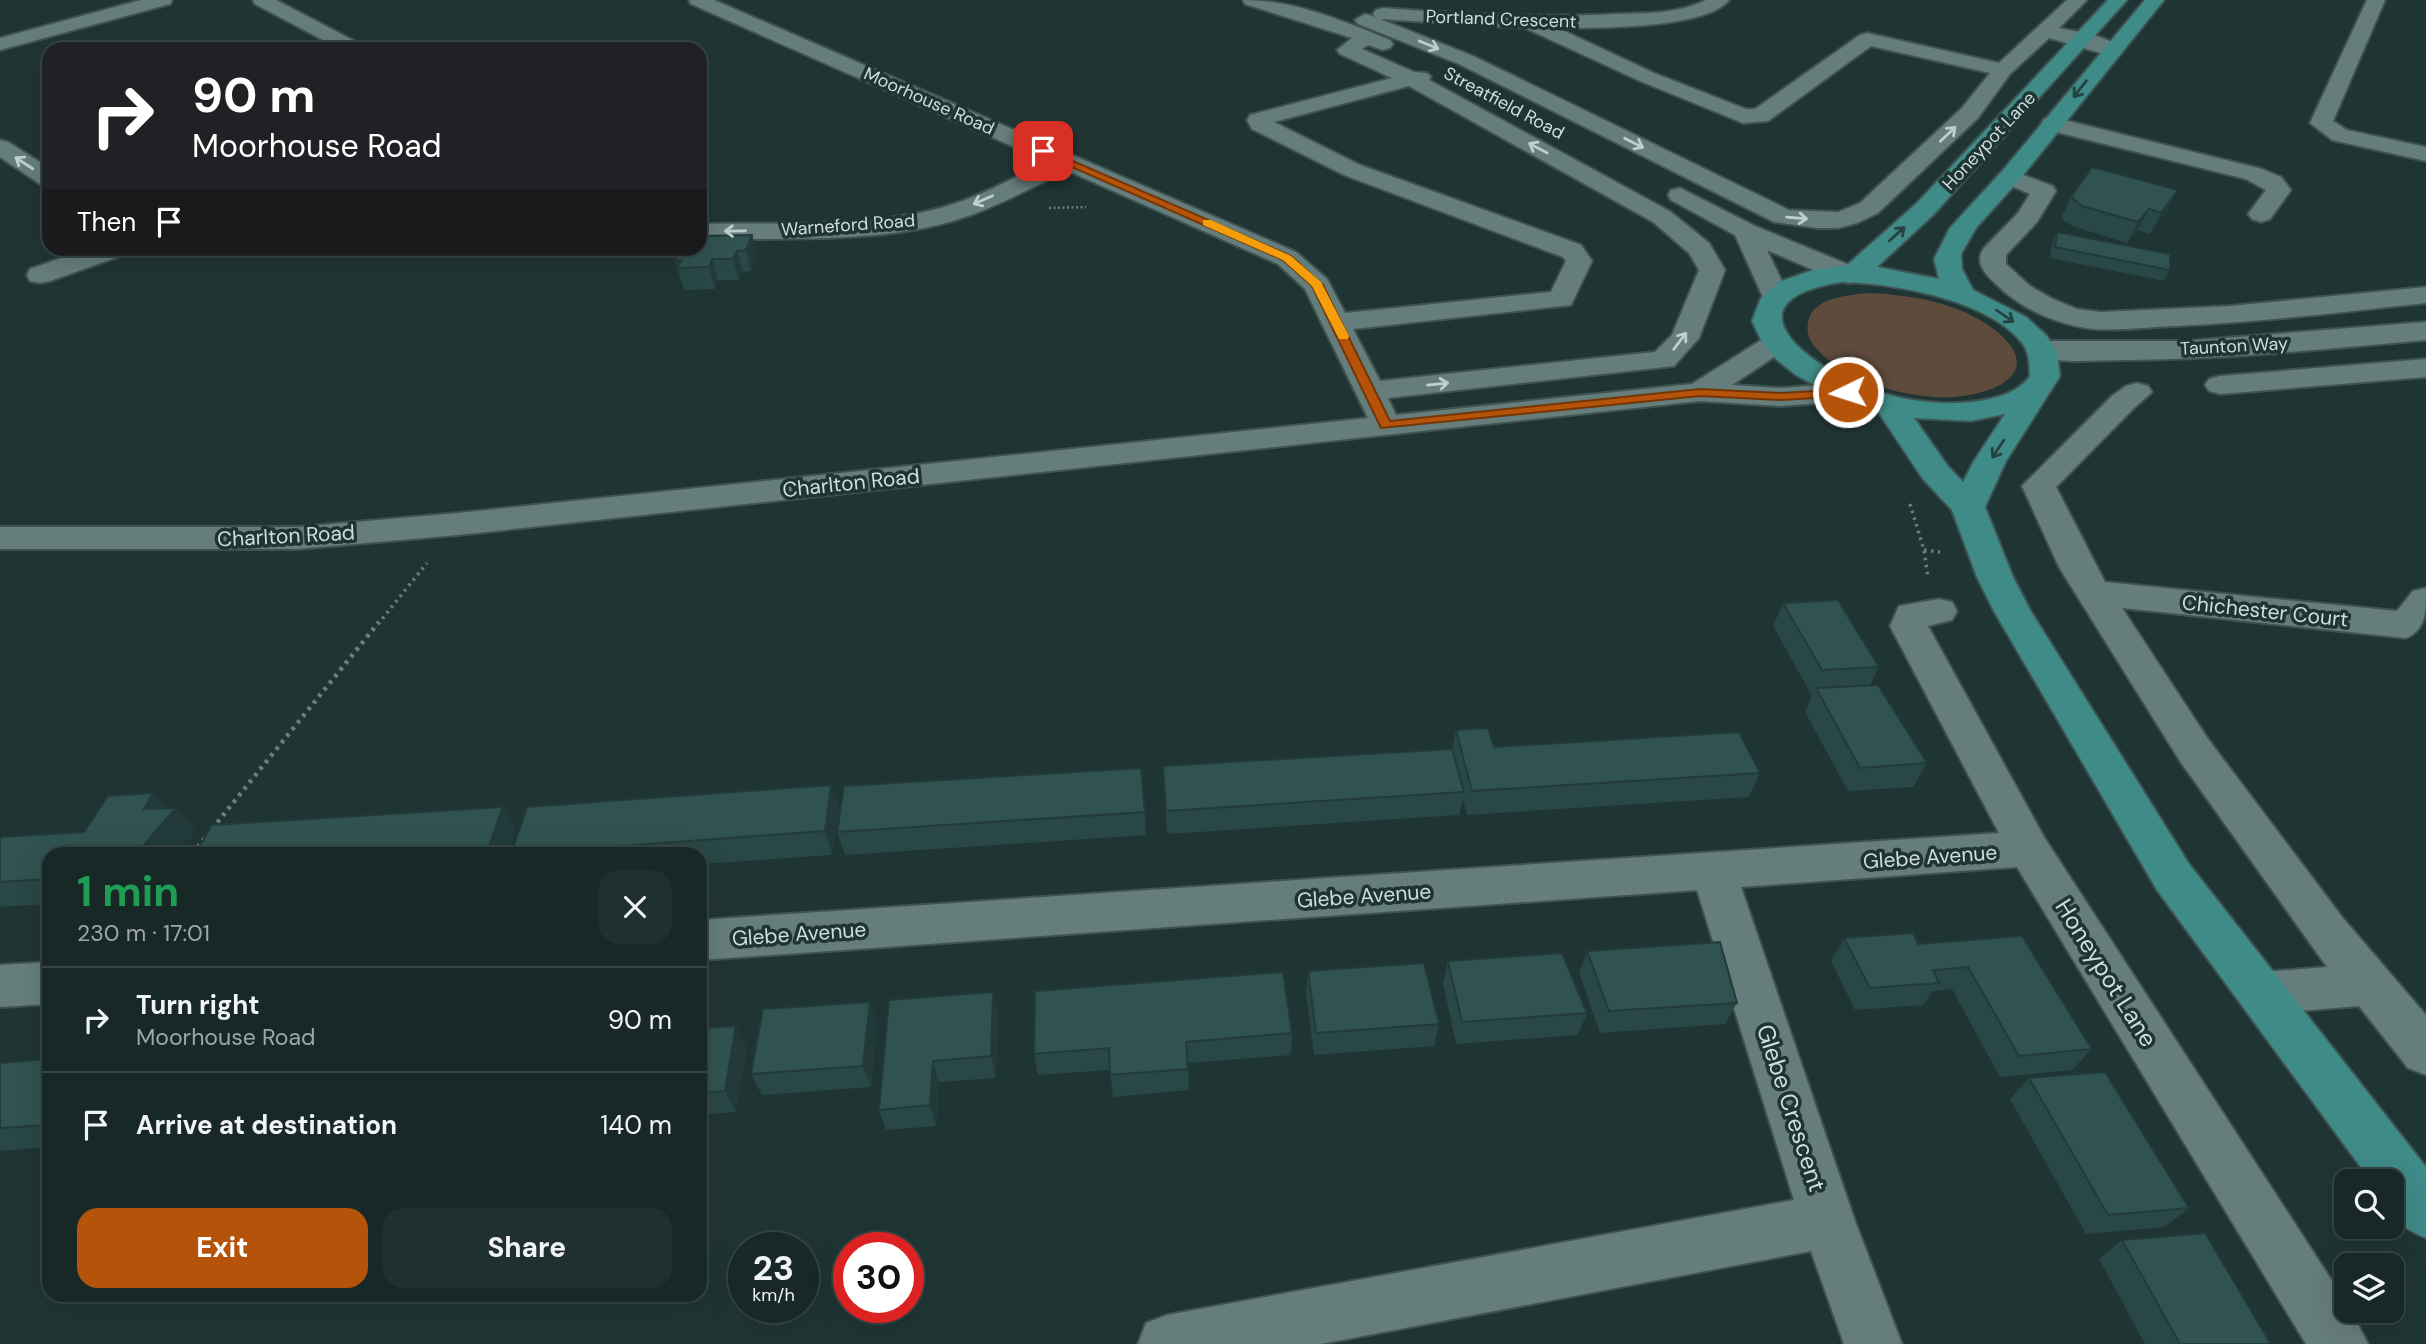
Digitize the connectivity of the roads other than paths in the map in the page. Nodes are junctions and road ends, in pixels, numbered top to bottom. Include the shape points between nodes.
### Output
1 (163, 0) edge
2 (262, 0) edge
3 (698, 0) edge
4 (1252, 0) edge
5 (1720, 0) edge
6 (2078, 0) edge
7 (2118, 0) edge
8 (2155, 0) edge
9 (2376, 0) edge
10 (1279, 8) junction
11 (1529, 22) junction
12 (1370, 24) junction
13 (2045, 31) junction
14 (2082, 39) junction
15 (342, 42) edge
16 (0, 44) edge
17 (2111, 50) junction
18 (2004, 70) junction
19 (1442, 71) junction
20 (1411, 79) junction
21 (1516, 109) dead end
22 (2052, 124) junction
23 (0, 147) edge
24 (2426, 154) edge
25 (1068, 162) junction
26 (1672, 162) junction
27 (42, 174) edge
28 (2010, 177) junction
29 (1647, 178) junction
30 (1898, 180) junction
31 (1612, 188) junction
32 (1940, 192) junction
33 (2261, 214) dead end
34 (1746, 231) junction
35 (707, 232) edge
36 (94, 256) edge
37 (40, 275) dead end
38 (1851, 275) junction
39 (1961, 293) junction
40 (2426, 295) edge
41 (1776, 298) junction
42 (2216, 316) junction
43 (1336, 322) junction
44 (2426, 331) edge
45 (1776, 343) junction
46 (2247, 346) junction
47 (2041, 350) junction
48 (2426, 368) edge
49 (1537, 375) junction
50 (2285, 382) junction
51 (2220, 385) dead end
52 (1370, 391) junction
53 (1700, 392) junction
54 (1848, 392) junction
55 (2137, 392) dead end
56 (2033, 393) junction
57 (1889, 405) junction
58 (1564, 407) junction
59 (1386, 426) junction
60 (1968, 507) junction
61 (0, 538) edge
62 (2092, 593) junction
63 (2426, 600) edge
64 (1938, 611) dead end
65 (2029, 849) junction
66 (1713, 871) junction
67 (707, 940) edge
68 (42, 983) edge
69 (2370, 984) junction
70 (0, 986) edge
71 (2262, 993) junction
72 (2426, 1052) edge
73 (2426, 1211) edge
74 (1828, 1221) junction
75 (1167, 1344) edge
76 (1873, 1344) edge
77 (2339, 1344) edge

1 - 16 street
2 - 15 street
3 - 25 street, Moorhouse Road
4 - 10 street, Streatfield Road
5 - 11 street, Portland Crescent via 1704,10 1674,17
6 - 13 street
7 - 14 main road, Honeypot Lane
8 - 17 main road, Honeypot Lane
9 - 24 street via 2321,123 2340,135
10 - 12 street, Streatfield Road via 1342,27
10 - 12 street, Portland Crescent via 1295,4
11 - 12 street, Portland Crescent
11 - 18 street via 1743,116 1760,116 1867,39
12 - 19 street, Streatfield Road
12 - 20 street via 1348,50
12 -> 26 street via 1466,60
13 - 14 street
13 - 18 street
14 - 17 street
14 - 32 main road, Honeypot Lane
17 -> 22 main road, Honeypot Lane
30 -> 18 street via 1970,113
19 - 20 street
19 - 21 street, Streatfield Road
31 -> 20 street
20 - 43 street via 1258,120 1352,170 1563,247 1579,261 1561,299
22 - 28 main road, Honeypot Lane
22 - 33 street via 2254,174 2279,190
27 -> 23 street
25 -> 35 street, Warneford Road via 961,210 910,223
25 - 43 street, Moorhouse Road via 1287,258 1317,285
26 - 29 street
26 -> 30 street via 1783,217 1818,220 1854,219
28 - 39 main road, Honeypot Lane via 1970,220 1947,255 1948,270
28 - 42 street via 2044,191 2028,217 1993,254 1993,265 2014,287 2085,319
29 - 31 street
29 - 34 street
30 - 32 street
49 -> 31 street via 1664,360 1685,338 1712,270 1700,249 1682,232
38 -> 32 main road, Honeypot Lane
34 - 38 street
34 - 41 street
36 - 37 street
38 - 39 main road via 1925,282
38 - 41 main road via 1810,280
39 -> 47 main road via 1999,311 2028,332
40 - 42 street
41 - 45 main road via 1768,311 1768,326
42 - 46 street
43 - 52 street, Moorhouse Road
44 - 46 street, Taunton Way
45 - 53 street, Charlton Road
45 - 54 main road via 1792,361
46 - 47 street, Taunton Way
46 - 50 street
47 - 56 main road via 2045,376
48 - 50 street
52 -> 49 street
49 - 58 street
50 - 51 street
52 - 59 street, Moorhouse Road
53 - 54 street, Charlton Road via 1782,397
53 - 58 street, Charlton Road
54 - 57 main road
55 - 62 street via 2039,486
56 - 57 main road via 2009,406 1973,412
56 -> 60 main road via 1990,461
57 - 60 main road via 1935,472
58 - 59 street, Charlton Road
59 - 61 street, Charlton Road via 298,538
60 - 71 main road via 2012,611 2174,877
62 - 63 street, Chichester Court via 2406,625
62 - 69 street via 2194,750
64 - 65 street, Honeypot Lane via 1912,615 1909,626
65 - 66 street, Glebe Avenue
65 - 77 street, Honeypot Lane
66 - 67 street, Glebe Avenue
66 - 74 street, Glebe Crescent
68 - 70 street
69 - 71 street
69 - 72 street
71 - 73 main road
74 - 75 street
74 - 76 street, Glebe Crescent

